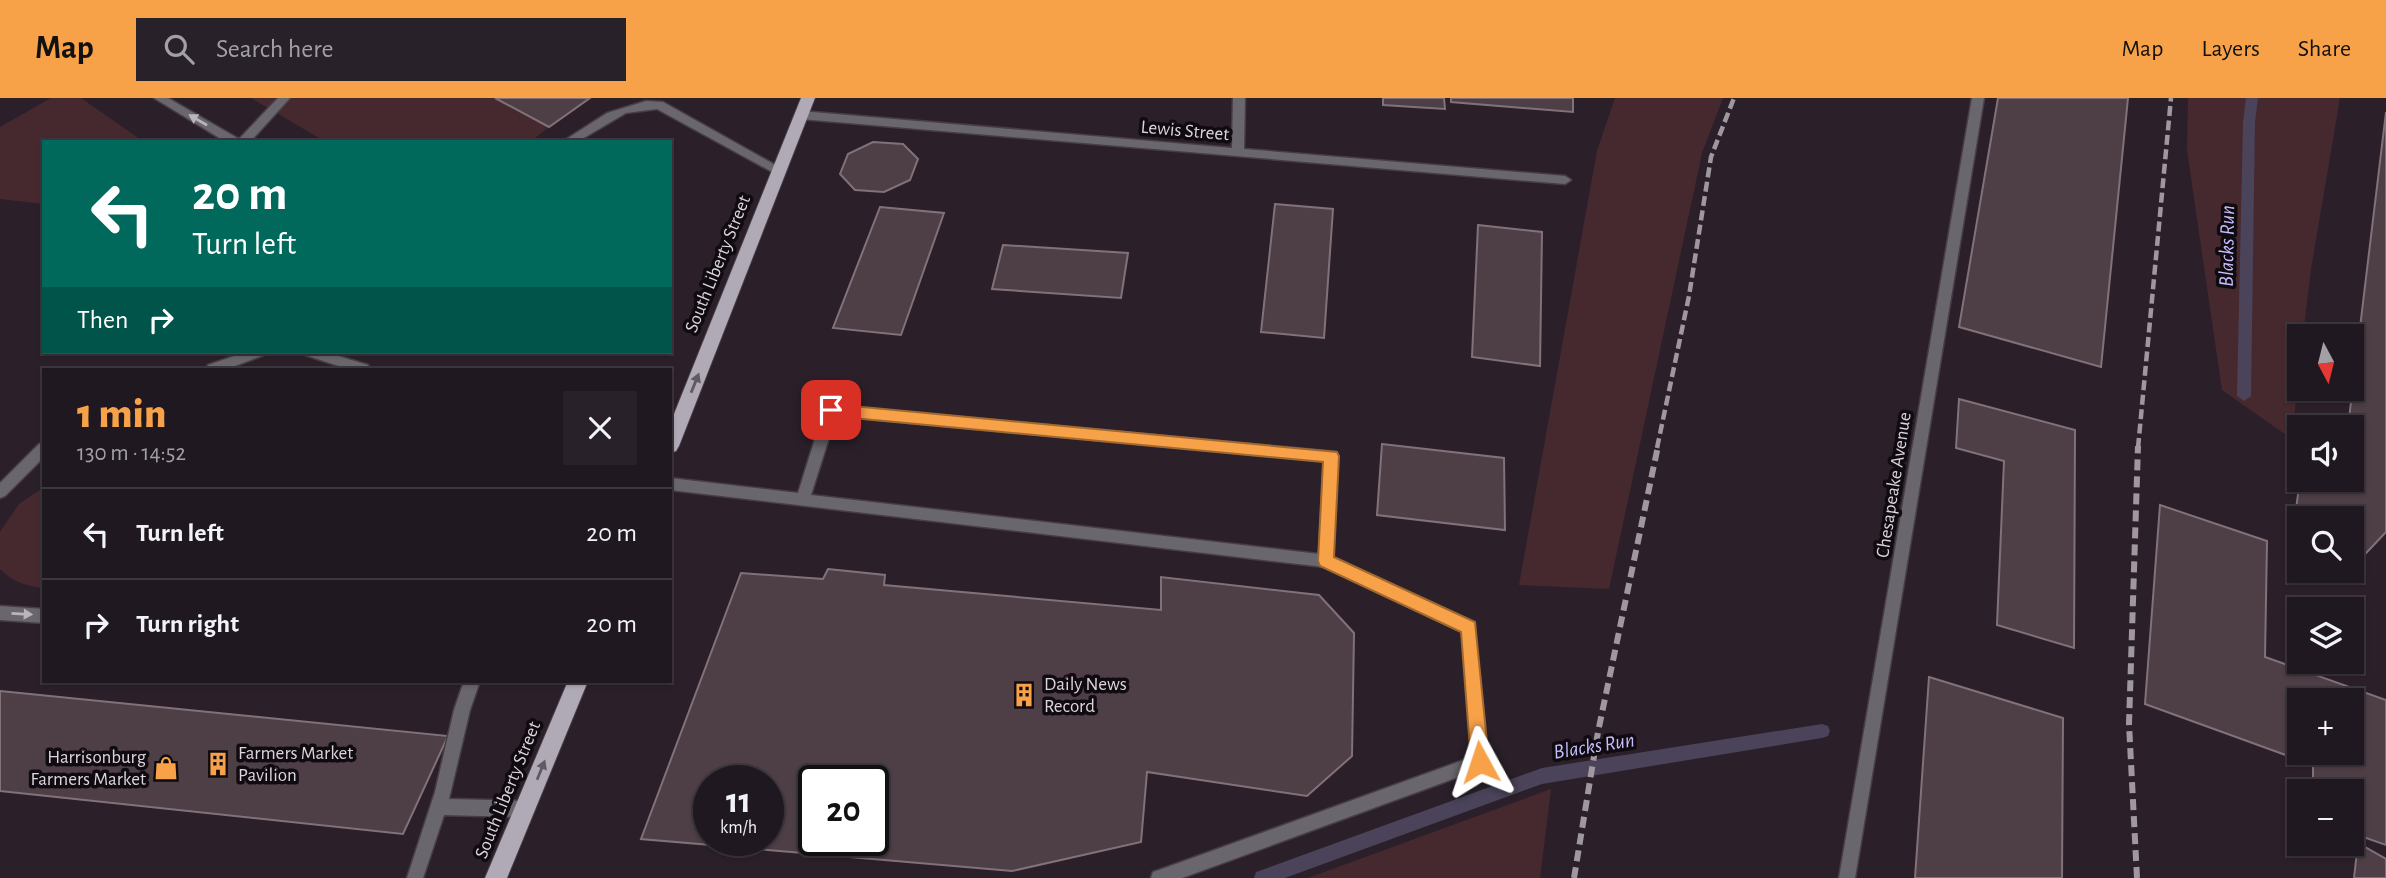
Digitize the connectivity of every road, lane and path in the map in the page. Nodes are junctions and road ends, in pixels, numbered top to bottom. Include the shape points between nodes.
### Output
1 (160, 98) edge
2 (284, 98) edge
3 (620, 98) edge
4 (808, 98) edge
5 (1239, 98) edge
6 (1978, 98) edge
7 (633, 107) junction
8 (802, 115) junction
9 (232, 140) edge
10 (245, 140) edge
11 (571, 140) edge
12 (1238, 153) junction
13 (780, 171) junction
14 (1565, 180) dead end
15 (254, 354) edge
16 (316, 354) edge
17 (216, 368) edge
18 (360, 368) edge
19 (672, 441) edge
20 (42, 450) edge
21 (672, 484) edge
22 (0, 492) edge
23 (803, 498) junction
24 (1326, 561) junction
25 (0, 613) edge
26 (42, 616) edge
27 (471, 683) edge
28 (577, 683) edge
29 (438, 807) junction
30 (525, 809) junction
31 (415, 878) edge
32 (496, 878) edge
33 (1159, 878) edge
34 (1847, 878) edge

9 -> 1 street
2 - 10 street
3 - 7 street
4 - 8 main road, South Liberty Street
5 - 12 street
6 - 34 street, Chesapeake Avenue
7 - 11 street
7 - 13 street via 659,105
8 - 12 street, Lewis Street
8 - 13 main road, South Liberty Street
12 - 14 street, Lewis Street
19 -> 13 main road, South Liberty Street
15 - 17 street
16 - 18 street
20 - 22 street
21 - 23 street
23 - 24 street
23 - 24 street via 831,410 1332,456
24 - 33 street via 1469,628 1480,762
25 -> 26 street
27 - 29 street
30 -> 28 main road, South Liberty Street
29 - 30 street
29 - 31 street
30 - 32 main road, South Liberty Street

